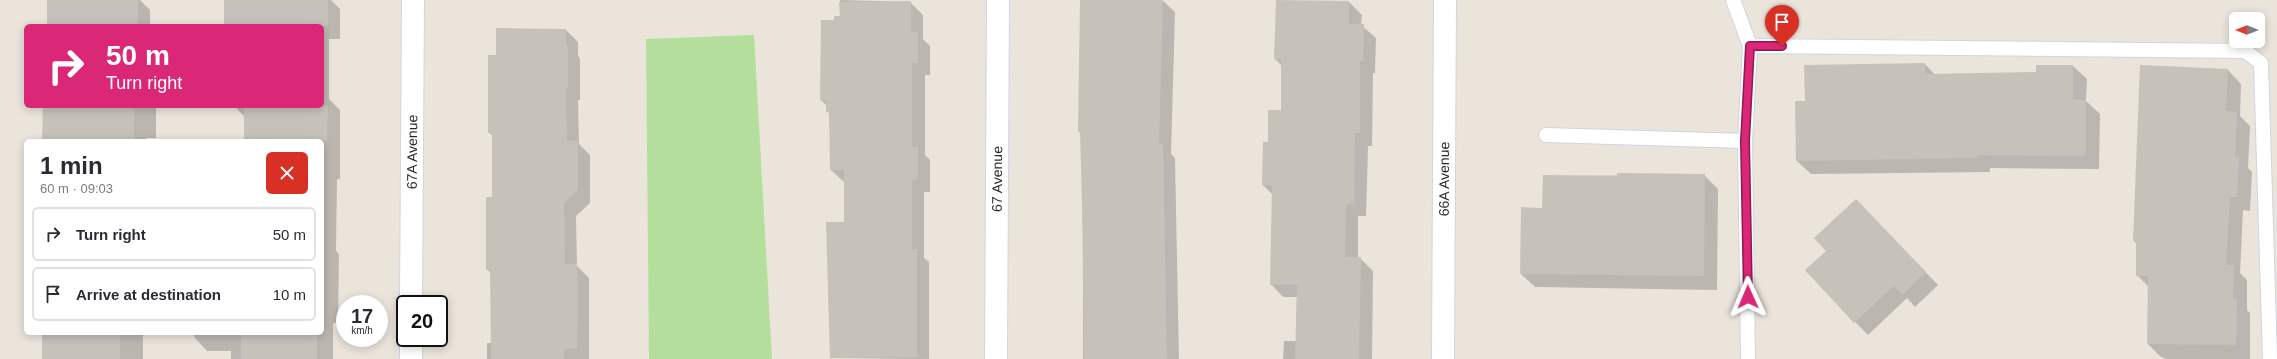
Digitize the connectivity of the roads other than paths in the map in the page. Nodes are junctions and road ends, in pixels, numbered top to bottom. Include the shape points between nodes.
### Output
1 (413, 0) edge
2 (998, 0) edge
3 (1445, 0) edge
4 (1733, 0) edge
5 (1750, 46) junction
6 (1546, 135) dead end
7 (1745, 141) junction
8 (411, 295) edge
9 (411, 347) edge
10 (411, 359) edge
11 (996, 359) edge
12 (1443, 359) edge
13 (1748, 359) edge
14 (2270, 359) edge

1 - 8 street, 67A Avenue
2 - 11 street, 67 Avenue
3 - 12 street, 66A Avenue
4 - 5 lane
5 - 7 lane
5 - 14 lane via 2245,51 2261,63
6 - 7 lane
7 - 13 lane
9 - 10 street

